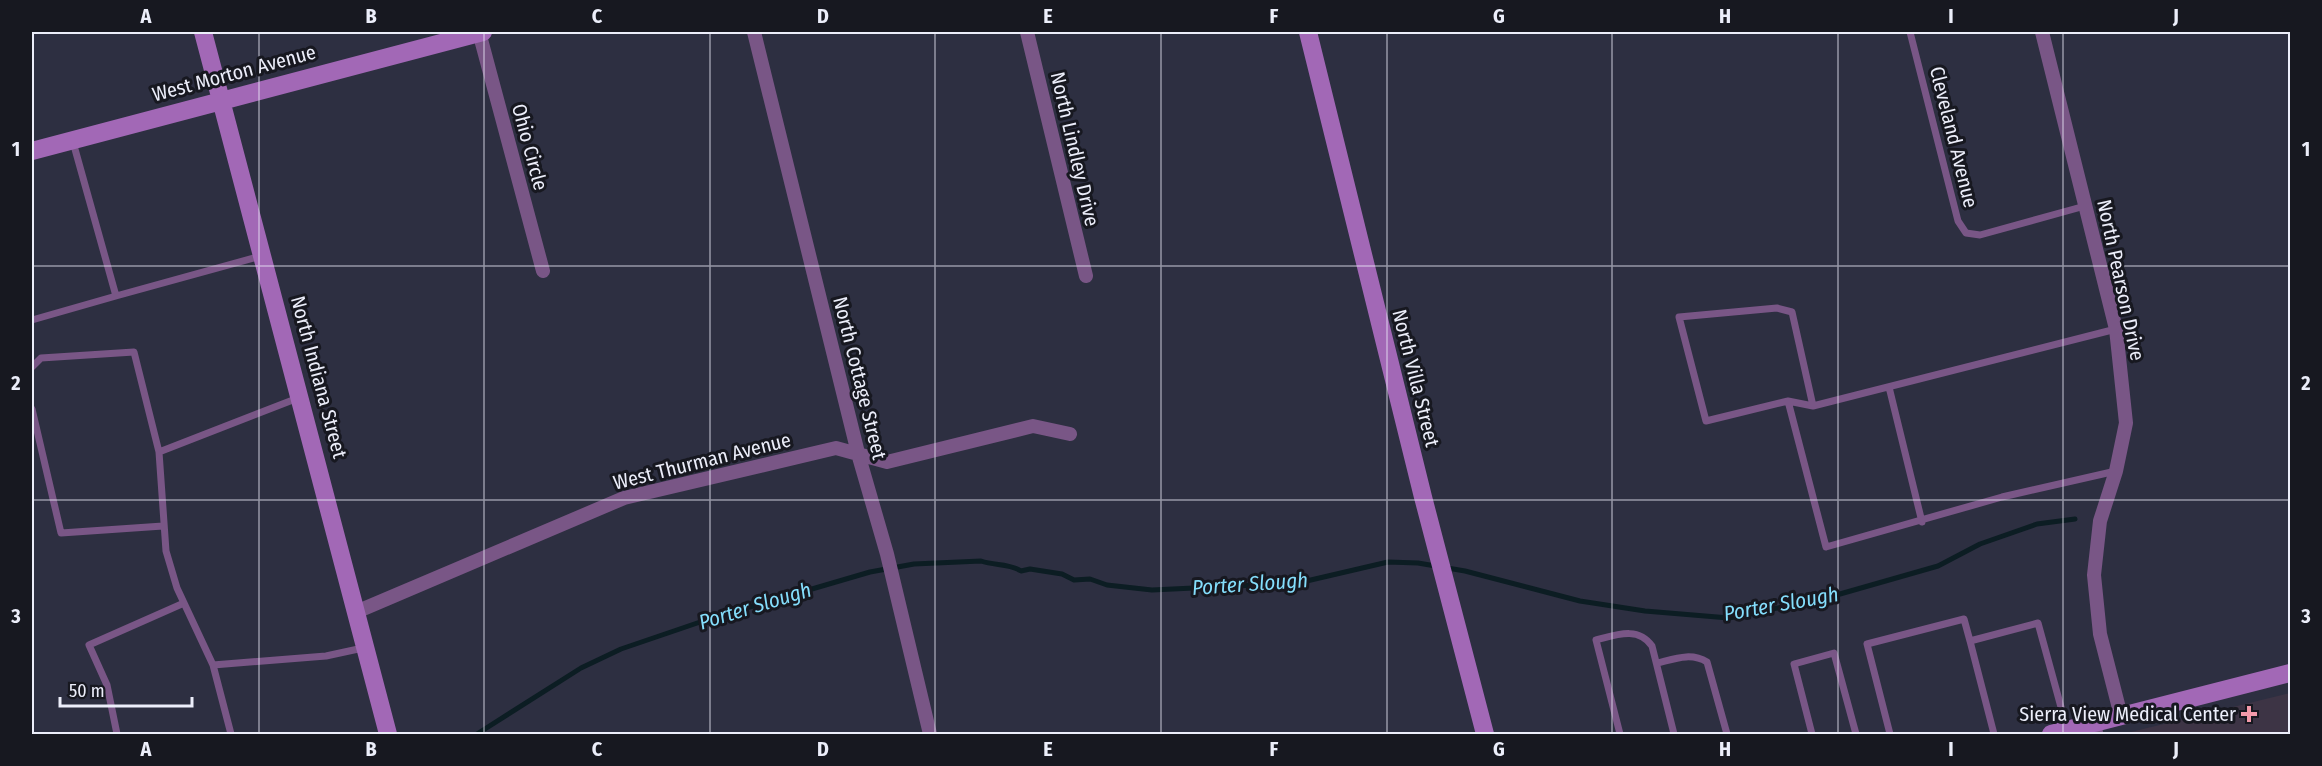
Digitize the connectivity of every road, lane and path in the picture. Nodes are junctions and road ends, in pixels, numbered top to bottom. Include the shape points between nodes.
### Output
1 (203, 32) edge
2 (481, 32) edge
3 (754, 32) edge
4 (1027, 32) edge
5 (1308, 32) edge
6 (1910, 32) edge
7 (2042, 32) edge
8 (222, 99) junction
9 (73, 140) junction
10 (32, 151) edge
11 (2085, 206) junction
12 (264, 256) junction
13 (543, 271) dead end
14 (1086, 276) dead end
15 (116, 296) junction
16 (32, 320) edge
17 (2116, 329) junction
18 (32, 367) edge
19 (1889, 387) junction
20 (301, 397) junction
21 (1788, 400) junction
22 (1814, 406) junction
23 (32, 409) edge
24 (1070, 434) dead end
25 (159, 452) junction
26 (859, 457) junction
27 (2116, 471) junction
28 (1922, 522) junction
29 (163, 526) junction
30 (184, 603) junction
31 (356, 612) junction
32 (1970, 641) junction
33 (365, 648) junction
34 (1656, 663) junction
35 (213, 665) junction
36 (2290, 673) edge
37 (2121, 716) junction
38 (2098, 729) edge
39 (2059, 732) edge
40 (117, 735) edge
41 (231, 735) edge
42 (388, 735) edge
43 (930, 735) edge
44 (1485, 735) edge
45 (1620, 735) edge
46 (1674, 735) edge
47 (1727, 735) edge
48 (1812, 735) edge
49 (1856, 735) edge
50 (1890, 735) edge
51 (1994, 735) edge

1 - 8 main road, North Indiana Street
2 - 8 main road, West Morton Avenue
2 - 13 street, Ohio Circle
3 - 26 street, North Cottage Street
4 - 14 street, North Lindley Drive
5 - 44 main road, North Villa Street
6 - 11 lane, Cleveland Avenue via 1958,221 1966,232 1980,236
7 - 11 street, North Pearson Drive
8 - 9 main road, West Morton Avenue
8 - 12 main road, North Indiana Street
9 - 10 main road, West Morton Avenue
9 - 15 lane
11 - 17 street, North Pearson Drive
12 - 15 lane
12 - 20 main road, North Indiana Street
15 - 16 lane
17 - 19 lane
17 - 27 street, North Pearson Drive via 2126,423
18 - 25 lane via 41,358 134,352
19 - 22 lane
19 - 28 lane
20 - 25 lane
20 - 31 main road, North Indiana Street
21 - 22 lane
21 - 22 lane via 1706,421 1679,317 1777,308 1792,312
21 - 28 lane via 1826,547
23 - 29 lane via 61,533
24 - 26 street, West Thurman Avenue via 1033,426 887,462
25 - 29 lane via 165,506
26 - 31 street, West Thurman Avenue via 836,448 624,498
26 - 43 street, North Cottage Street via 896,587
27 - 28 lane via 2002,497
27 - 37 street, North Pearson Drive via 2100,521 2094,575 2100,634
29 - 30 lane via 166,551
30 - 35 lane
30 - 40 lane via 90,645 107,685
31 - 33 main road, North Indiana Street
32 - 39 lane via 2038,623
32 - 50 lane via 1964,619 1867,644
32 - 51 lane
33 - 35 lane via 326,657
33 - 42 main road, North Indiana Street
34 - 45 lane via 1648,641 1636,634 1622,633 1596,640
34 - 46 lane
34 - 47 lane via 1684,656 1707,662
35 - 41 lane
36 - 37 main road
37 - 38 main road
38 - 39 main road
48 - 49 lane via 1794,664 1834,653

